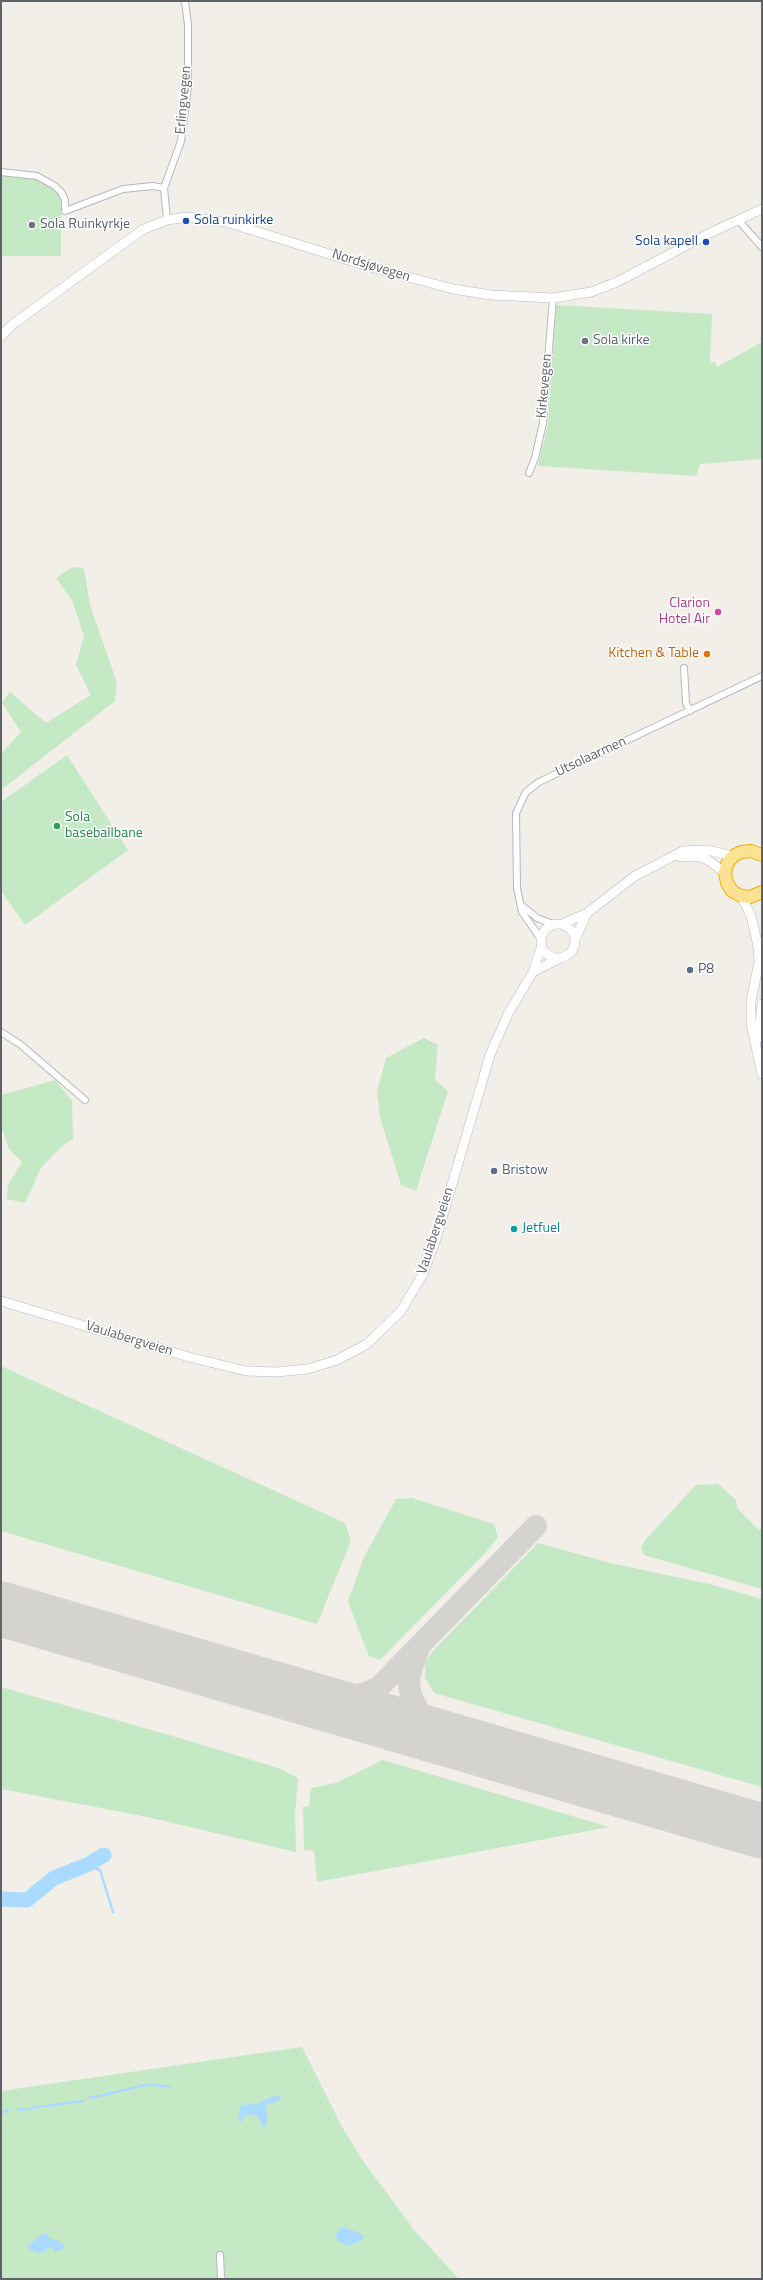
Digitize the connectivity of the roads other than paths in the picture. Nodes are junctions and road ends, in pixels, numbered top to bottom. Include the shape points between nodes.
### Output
1 (185, 1) edge
2 (1, 172) edge
3 (164, 188) junction
4 (762, 209) edge
5 (167, 220) junction
6 (738, 220) junction
7 (762, 247) edge
8 (553, 298) junction
9 (1, 336) edge
10 (529, 473) dead end
11 (684, 668) dead end
12 (762, 676) edge
13 (690, 711) junction
14 (758, 851) edge
15 (733, 856) junction
16 (673, 857) junction
17 (725, 874) junction
18 (762, 892) edge
19 (741, 896) junction
20 (521, 905) junction
21 (586, 913) junction
22 (558, 924) junction
23 (575, 939) junction
24 (541, 942) junction
25 (560, 958) junction
26 (533, 972) junction
27 (762, 1004) edge
28 (1, 1032) edge
29 (762, 1038) edge
30 (762, 1074) edge
31 (85, 1100) dead end
32 (1, 1301) edge
33 (220, 2255) dead end
34 (221, 2279) edge

1 - 3 street, Erlingvegen via 188,25 188,87 185,115 181,141
2 - 3 street via 37,176 55,186 65,200 65,211 123,189 153,186
3 - 5 street, Erlingvegen
4 - 6 main road, Nordsjøvegen
5 - 8 main road, Nordsjøvegen via 187,218 226,222 374,268 453,289 491,295
5 - 9 main road, Nordsjøvegen via 144,229 12,325
6 - 7 street
6 - 8 main road, Nordsjøvegen via 616,282 591,292
8 - 10 street, Kirkevegen via 543,423
11 - 13 street via 686,702
12 - 13 street, Utsolaarmen
13 - 20 street, Utsolaarmen via 539,782 526,792 516,813 517,888
14 - 15 highway via 742,852
15 - 16 main road via 694,849
15 - 17 highway via 727,864
16 - 17 main road via 698,856 708,860
16 - 21 main road via 635,876
17 - 19 highway via 732,891
18 - 19 highway via 750,897
19 - 30 main road via 751,916 758,946 759,962 751,1001 751,1024
20 - 22 street via 537,918
20 - 24 street, Utsolaarmen via 522,912
21 - 22 main road
21 - 23 main road
22 - 23 main road via 570,928
22 - 24 main road via 544,931
23 - 25 main road via 572,951
24 - 25 main road via 549,955
24 - 26 main road, Vaulabergveien
25 - 26 main road
26 - 32 main road, Vaulabergveien via 508,1014 490,1054 437,1236 423,1274 409,1301 392,1322 352,1353 308,1369 246,1371 189,1357
27 - 29 main road
28 - 31 street via 21,1045
33 - 34 street

